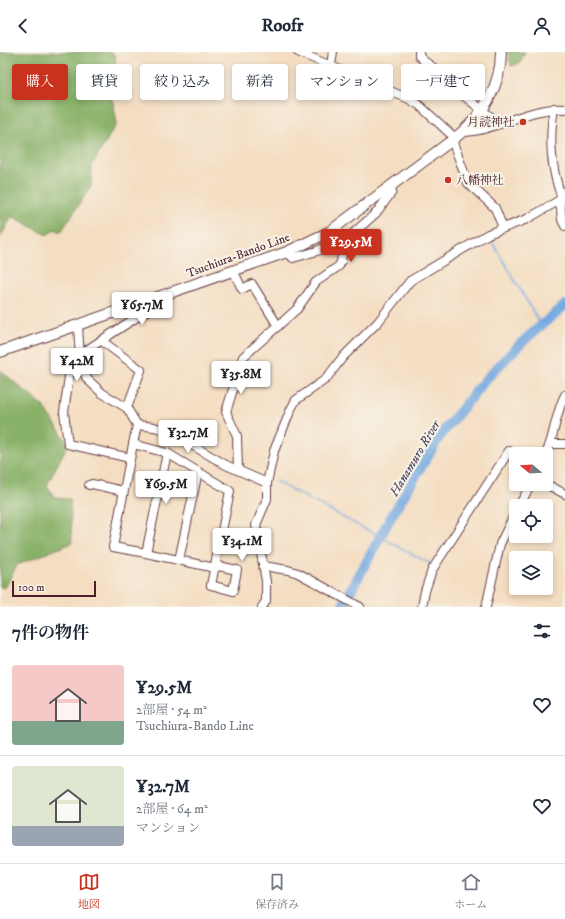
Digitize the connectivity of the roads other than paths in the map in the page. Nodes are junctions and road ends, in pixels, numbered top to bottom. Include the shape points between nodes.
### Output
1 (298, 52) edge
2 (333, 52) edge
3 (419, 52) edge
4 (501, 52) edge
5 (328, 64) edge
6 (331, 64) edge
7 (393, 92) edge
8 (565, 100) edge
9 (482, 109) junction
10 (560, 109) edge
11 (500, 124) junction
12 (457, 137) junction
13 (392, 185) junction
14 (563, 198) edge
15 (565, 226) edge
16 (503, 228) junction
17 (348, 238) junction
18 (288, 252) junction
19 (234, 272) junction
20 (160, 296) junction
21 (78, 325) junction
22 (278, 326) junction
23 (102, 341) junction
24 (0, 352) edge
25 (79, 355) junction
26 (565, 395) edge
27 (127, 408) junction
28 (137, 425) junction
29 (133, 444) junction
30 (550, 444) junction
31 (565, 444) edge
32 (549, 447) edge
33 (509, 451) edge
34 (167, 453) junction
35 (130, 458) junction
36 (238, 470) junction
37 (198, 472) junction
38 (267, 483) junction
39 (89, 485) dead end
40 (553, 488) edge
41 (123, 491) junction
42 (565, 494) edge
43 (509, 525) edge
44 (146, 553) junction
45 (179, 560) junction
46 (263, 566) junction
47 (262, 607) edge
48 (360, 607) edge
49 (422, 607) edge
50 (486, 607) edge

1 - 5 street
2 - 6 street
3 - 9 street via 424,61
4 - 9 main road, Tsuchiura-Bando Line via 499,75
7 - 12 street via 419,105
8 - 10 street
9 - 11 street
9 - 12 main road, Tsuchiura-Bando Line
10 - 11 street via 543,109
10 - 14 street via 552,151 556,181
11 - 12 street
12 - 13 main road, Tsuchiura-Bando Line
12 - 16 street via 468,182 495,208
13 - 17 street via 392,192 376,213
13 - 18 main road, Tsuchiura-Bando Line via 329,232
14 - 15 street via 562,220
14 - 16 street via 527,219
16 - 38 street via 488,234 410,281 378,322 342,358 326,379 296,400 274,450
17 - 18 street via 292,258
17 - 22 street via 343,246 340,264 316,282 302,304
18 - 19 main road, Tsuchiura-Bando Line
19 - 20 main road, Tsuchiura-Bando Line
19 - 22 street via 242,289 252,284
20 - 21 main road, Tsuchiura-Bando Line
20 - 23 street via 160,302
21 - 24 main road, Tsuchiura-Bando Line
21 - 25 street
22 - 36 street via 243,357 226,412 236,436
23 - 25 street
23 - 27 street via 141,370
25 - 27 street via 80,368 87,379 102,393
25 - 35 street via 72,361 64,412 68,444
26 - 30 street
27 - 28 street
28 - 29 street
28 - 36 street via 154,426 175,433
29 - 34 street
29 - 35 street
30 - 31 street
30 - 32 street
33 - 49 street via 432,570
34 - 37 street
34 - 44 street
35 - 41 street
36 - 38 street
37 - 45 street
37 - 45 street via 230,491 215,568
38 - 46 street via 267,499 256,525
39 - 41 street
40 - 42 street
41 - 44 street via 113,547
43 - 50 street via 500,544
44 - 45 street
46 - 47 street via 266,601
46 - 48 street via 298,573

